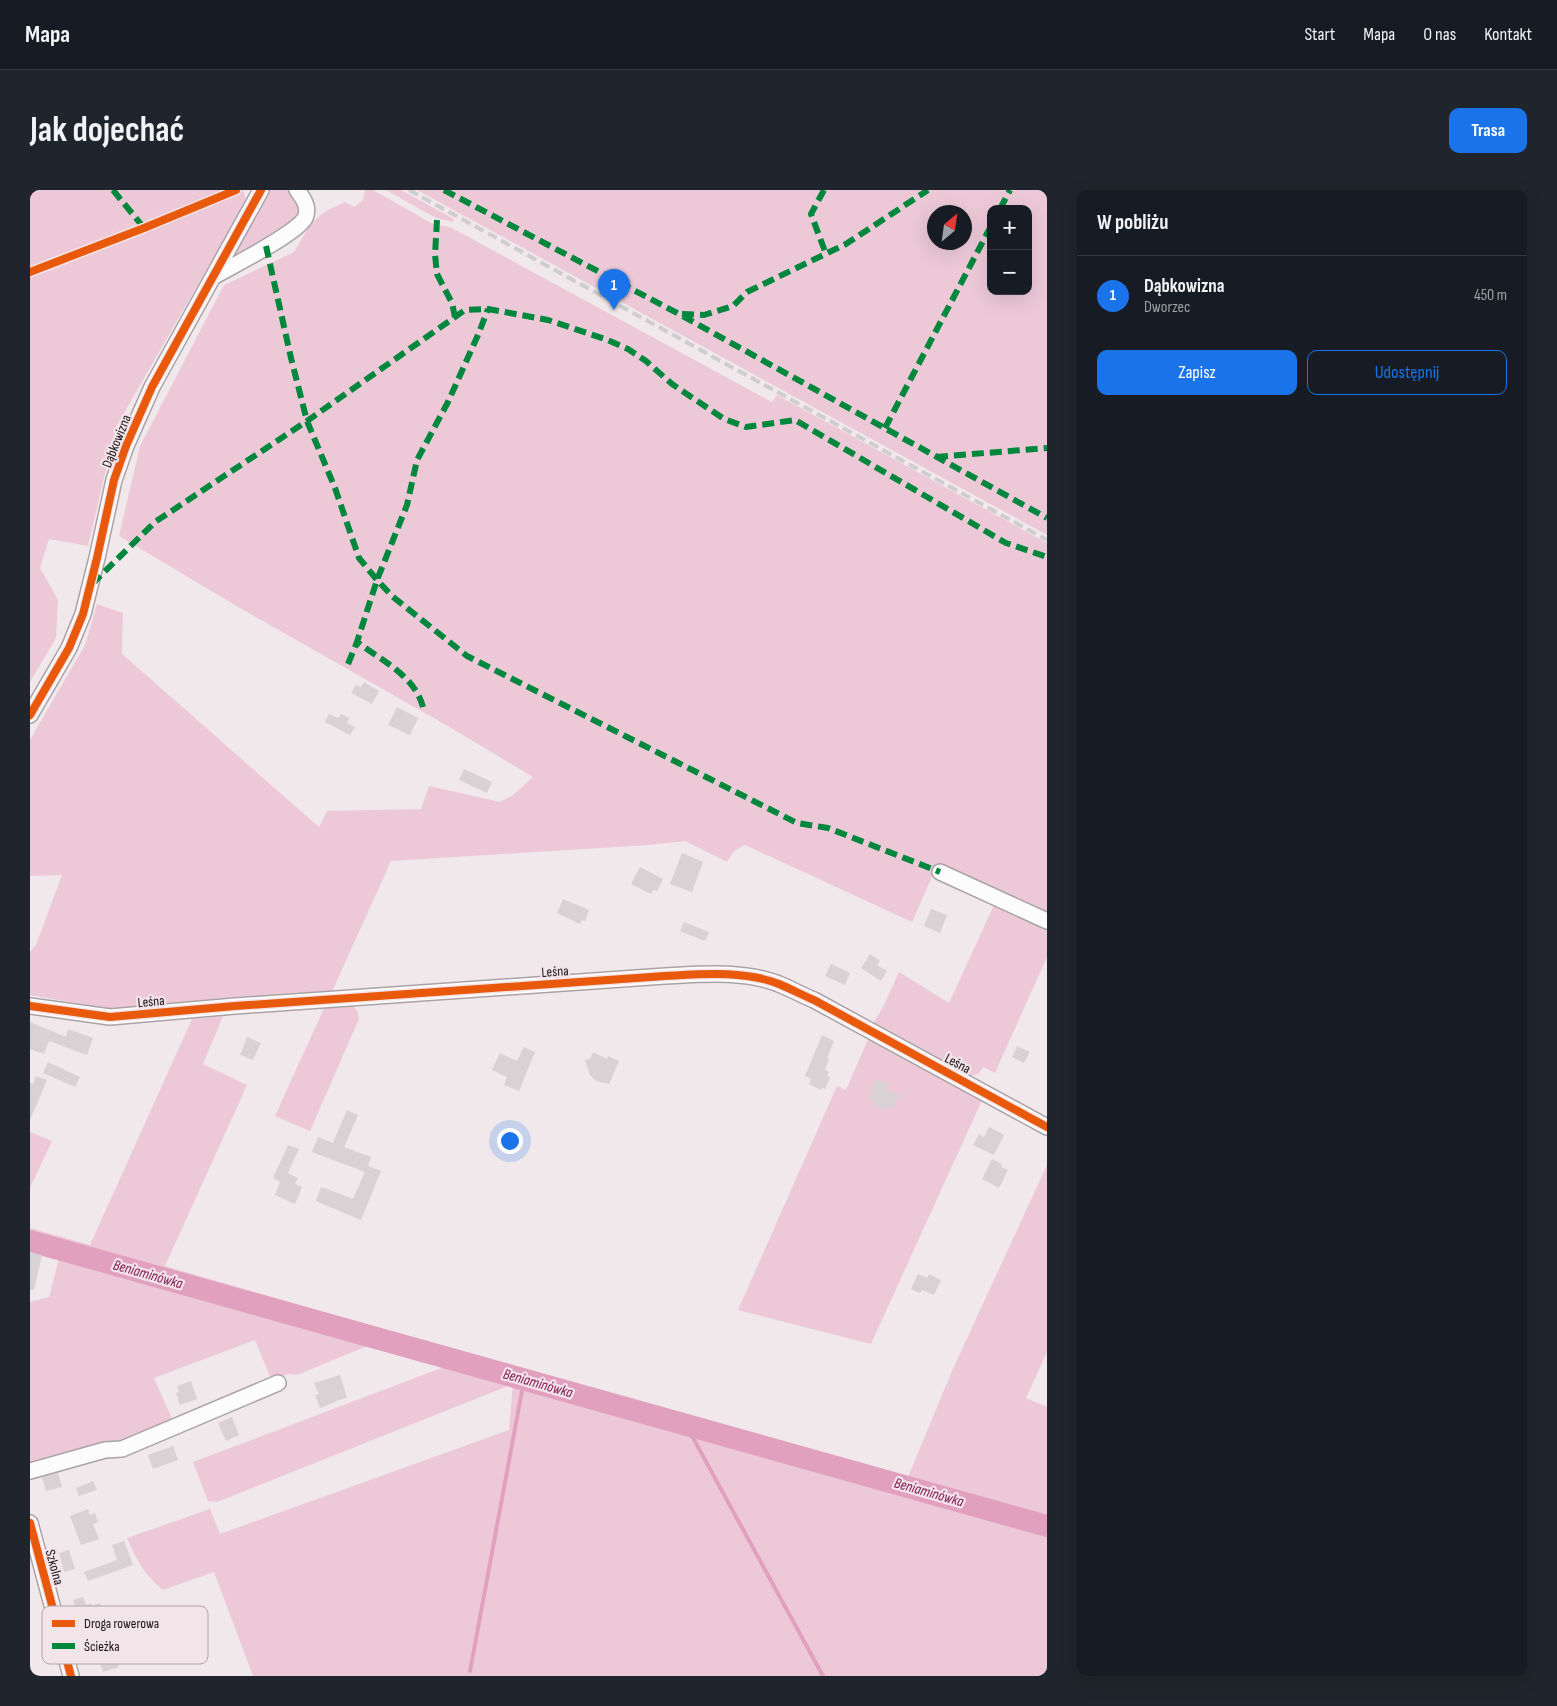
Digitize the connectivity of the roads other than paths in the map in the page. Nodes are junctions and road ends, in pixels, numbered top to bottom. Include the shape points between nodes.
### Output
1 (296, 190) edge
2 (256, 192) edge
3 (213, 277) junction
4 (30, 715) edge
5 (940, 872) dead end
6 (1047, 921) edge
7 (30, 1006) edge
8 (1047, 1127) edge
9 (278, 1383) dead end
10 (30, 1471) edge
11 (30, 1522) edge
12 (53, 1606) edge

1 - 3 street via 307,208 304,218 290,233
2 - 3 street, Dąbkowizna
3 - 4 street, Dąbkowizna via 152,387 126,446 114,480 83,614 69,648
5 - 6 street
7 - 8 street, Leśna via 110,1017 712,973 751,977 778,984 814,1000
9 - 10 street via 122,1449 105,1450
11 - 12 street, Szkolna

